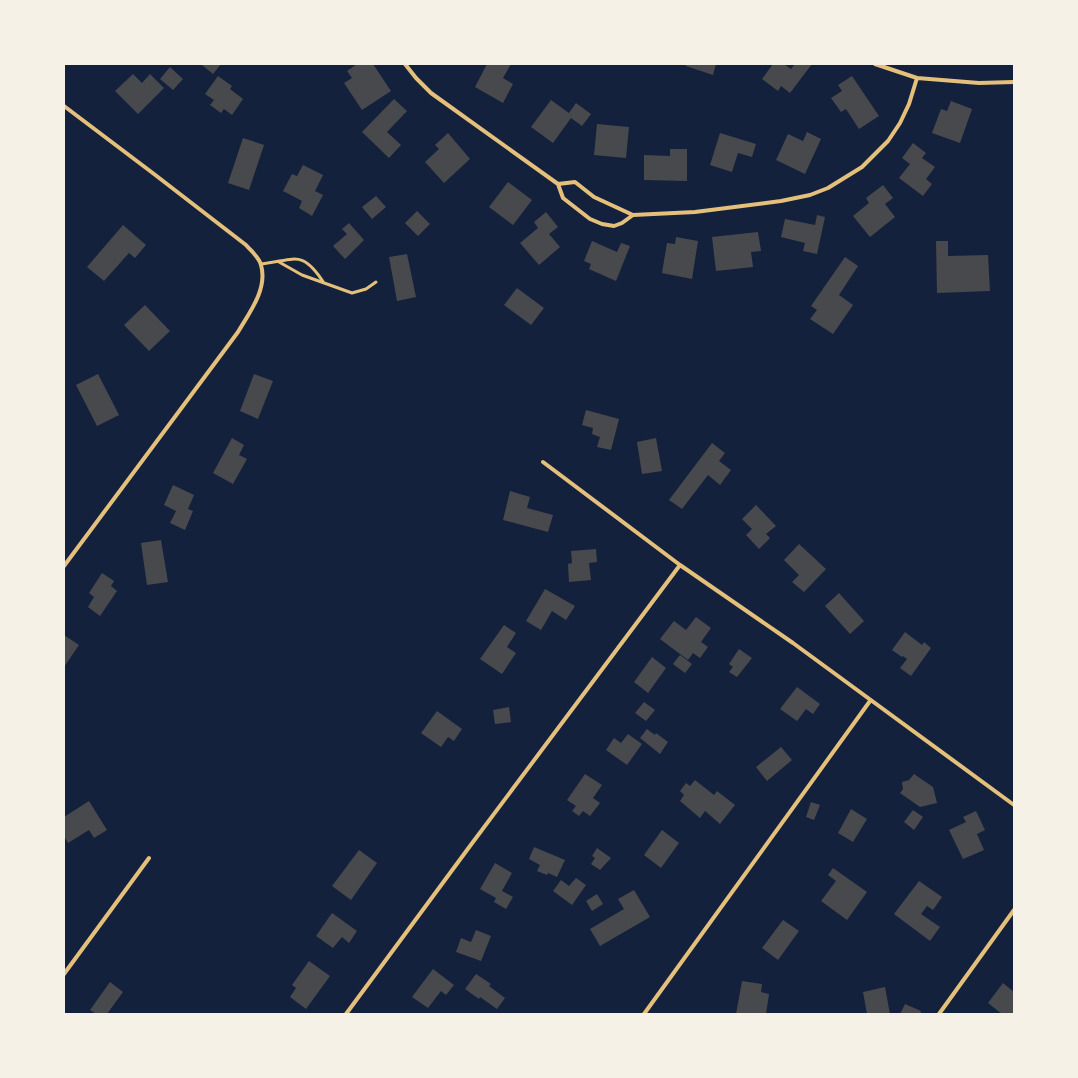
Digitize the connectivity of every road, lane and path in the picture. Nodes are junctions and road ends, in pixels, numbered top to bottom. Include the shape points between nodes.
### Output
1 (405, 64) edge
2 (875, 64) edge
3 (917, 78) junction
4 (1014, 82) edge
5 (64, 106) edge
6 (558, 184) junction
7 (633, 215) junction
8 (279, 262) junction
9 (261, 264) junction
10 (376, 282) dead end
11 (324, 283) junction
12 (543, 462) dead end
13 (680, 565) junction
14 (64, 566) edge
15 (870, 701) junction
16 (1014, 805) edge
17 (149, 858) dead end
18 (1014, 910) edge
19 (64, 974) edge
20 (346, 1014) edge
21 (644, 1014) edge
22 (939, 1014) edge

1 - 6 street via 431,93
2 - 3 street
3 - 4 street via 978,83
3 - 7 street via 909,104 888,140 862,167 828,188 781,201 695,212
5 - 9 street via 246,245
6 - 7 street via 575,182 594,197
6 - 7 street via 563,198 590,219 602,224 614,226
8 - 9 lane
8 - 11 lane via 302,275
8 - 11 lane via 291,259 304,260
9 - 14 street via 259,294 238,332
10 - 11 lane via 366,289 352,293
12 - 13 street
13 - 15 street via 793,643
13 - 20 street
15 - 16 street
15 - 21 street
17 - 19 street
18 - 22 street

